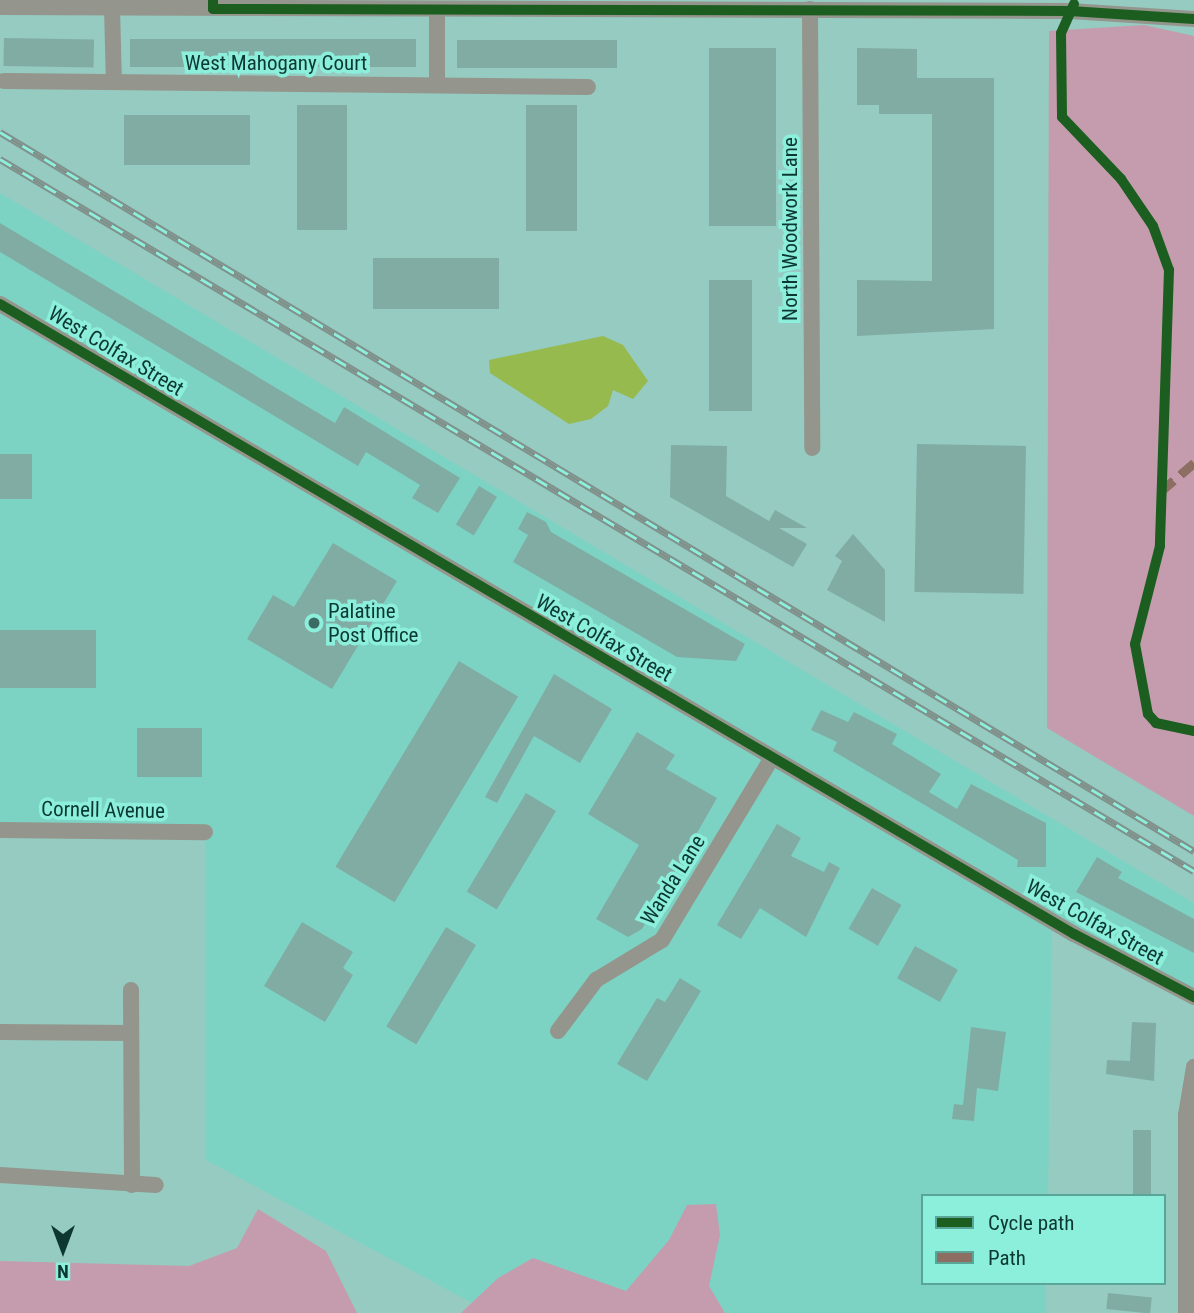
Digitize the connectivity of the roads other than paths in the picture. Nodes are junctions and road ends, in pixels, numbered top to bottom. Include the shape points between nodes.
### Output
1 (213, 4) edge
2 (5, 5) edge
3 (112, 8) junction
4 (810, 9) junction
5 (437, 11) junction
6 (1194, 19) edge
7 (4, 81) dead end
8 (114, 82) junction
9 (436, 85) junction
10 (588, 87) dead end
11 (0, 304) edge
12 (812, 448) dead end
13 (772, 758) junction
14 (0, 830) edge
15 (205, 832) dead end
16 (131, 990) dead end
17 (1194, 997) edge
18 (558, 1031) dead end
19 (0, 1032) edge
20 (131, 1033) junction
21 (1194, 1067) edge
22 (0, 1175) edge
23 (132, 1185) junction
24 (156, 1185) dead end
25 (1186, 1313) edge

1 - 3 street
1 - 5 street
2 - 3 street
3 - 8 street
4 - 5 street
4 - 6 street via 1156,13
4 - 12 street, North Woodwork Lane
5 - 9 street
7 - 8 street, West Mahogany Court
8 - 9 street, West Mahogany Court
9 - 10 street, West Mahogany Court
11 - 13 street, West Colfax Street
13 - 17 street, West Colfax Street
13 - 18 street, Wanda Lane via 662,940 596,980
14 - 15 street, Cornell Avenue
16 - 20 street
19 - 20 street
20 - 23 street
21 - 25 street via 1186,1115
22 - 23 street
23 - 24 street

